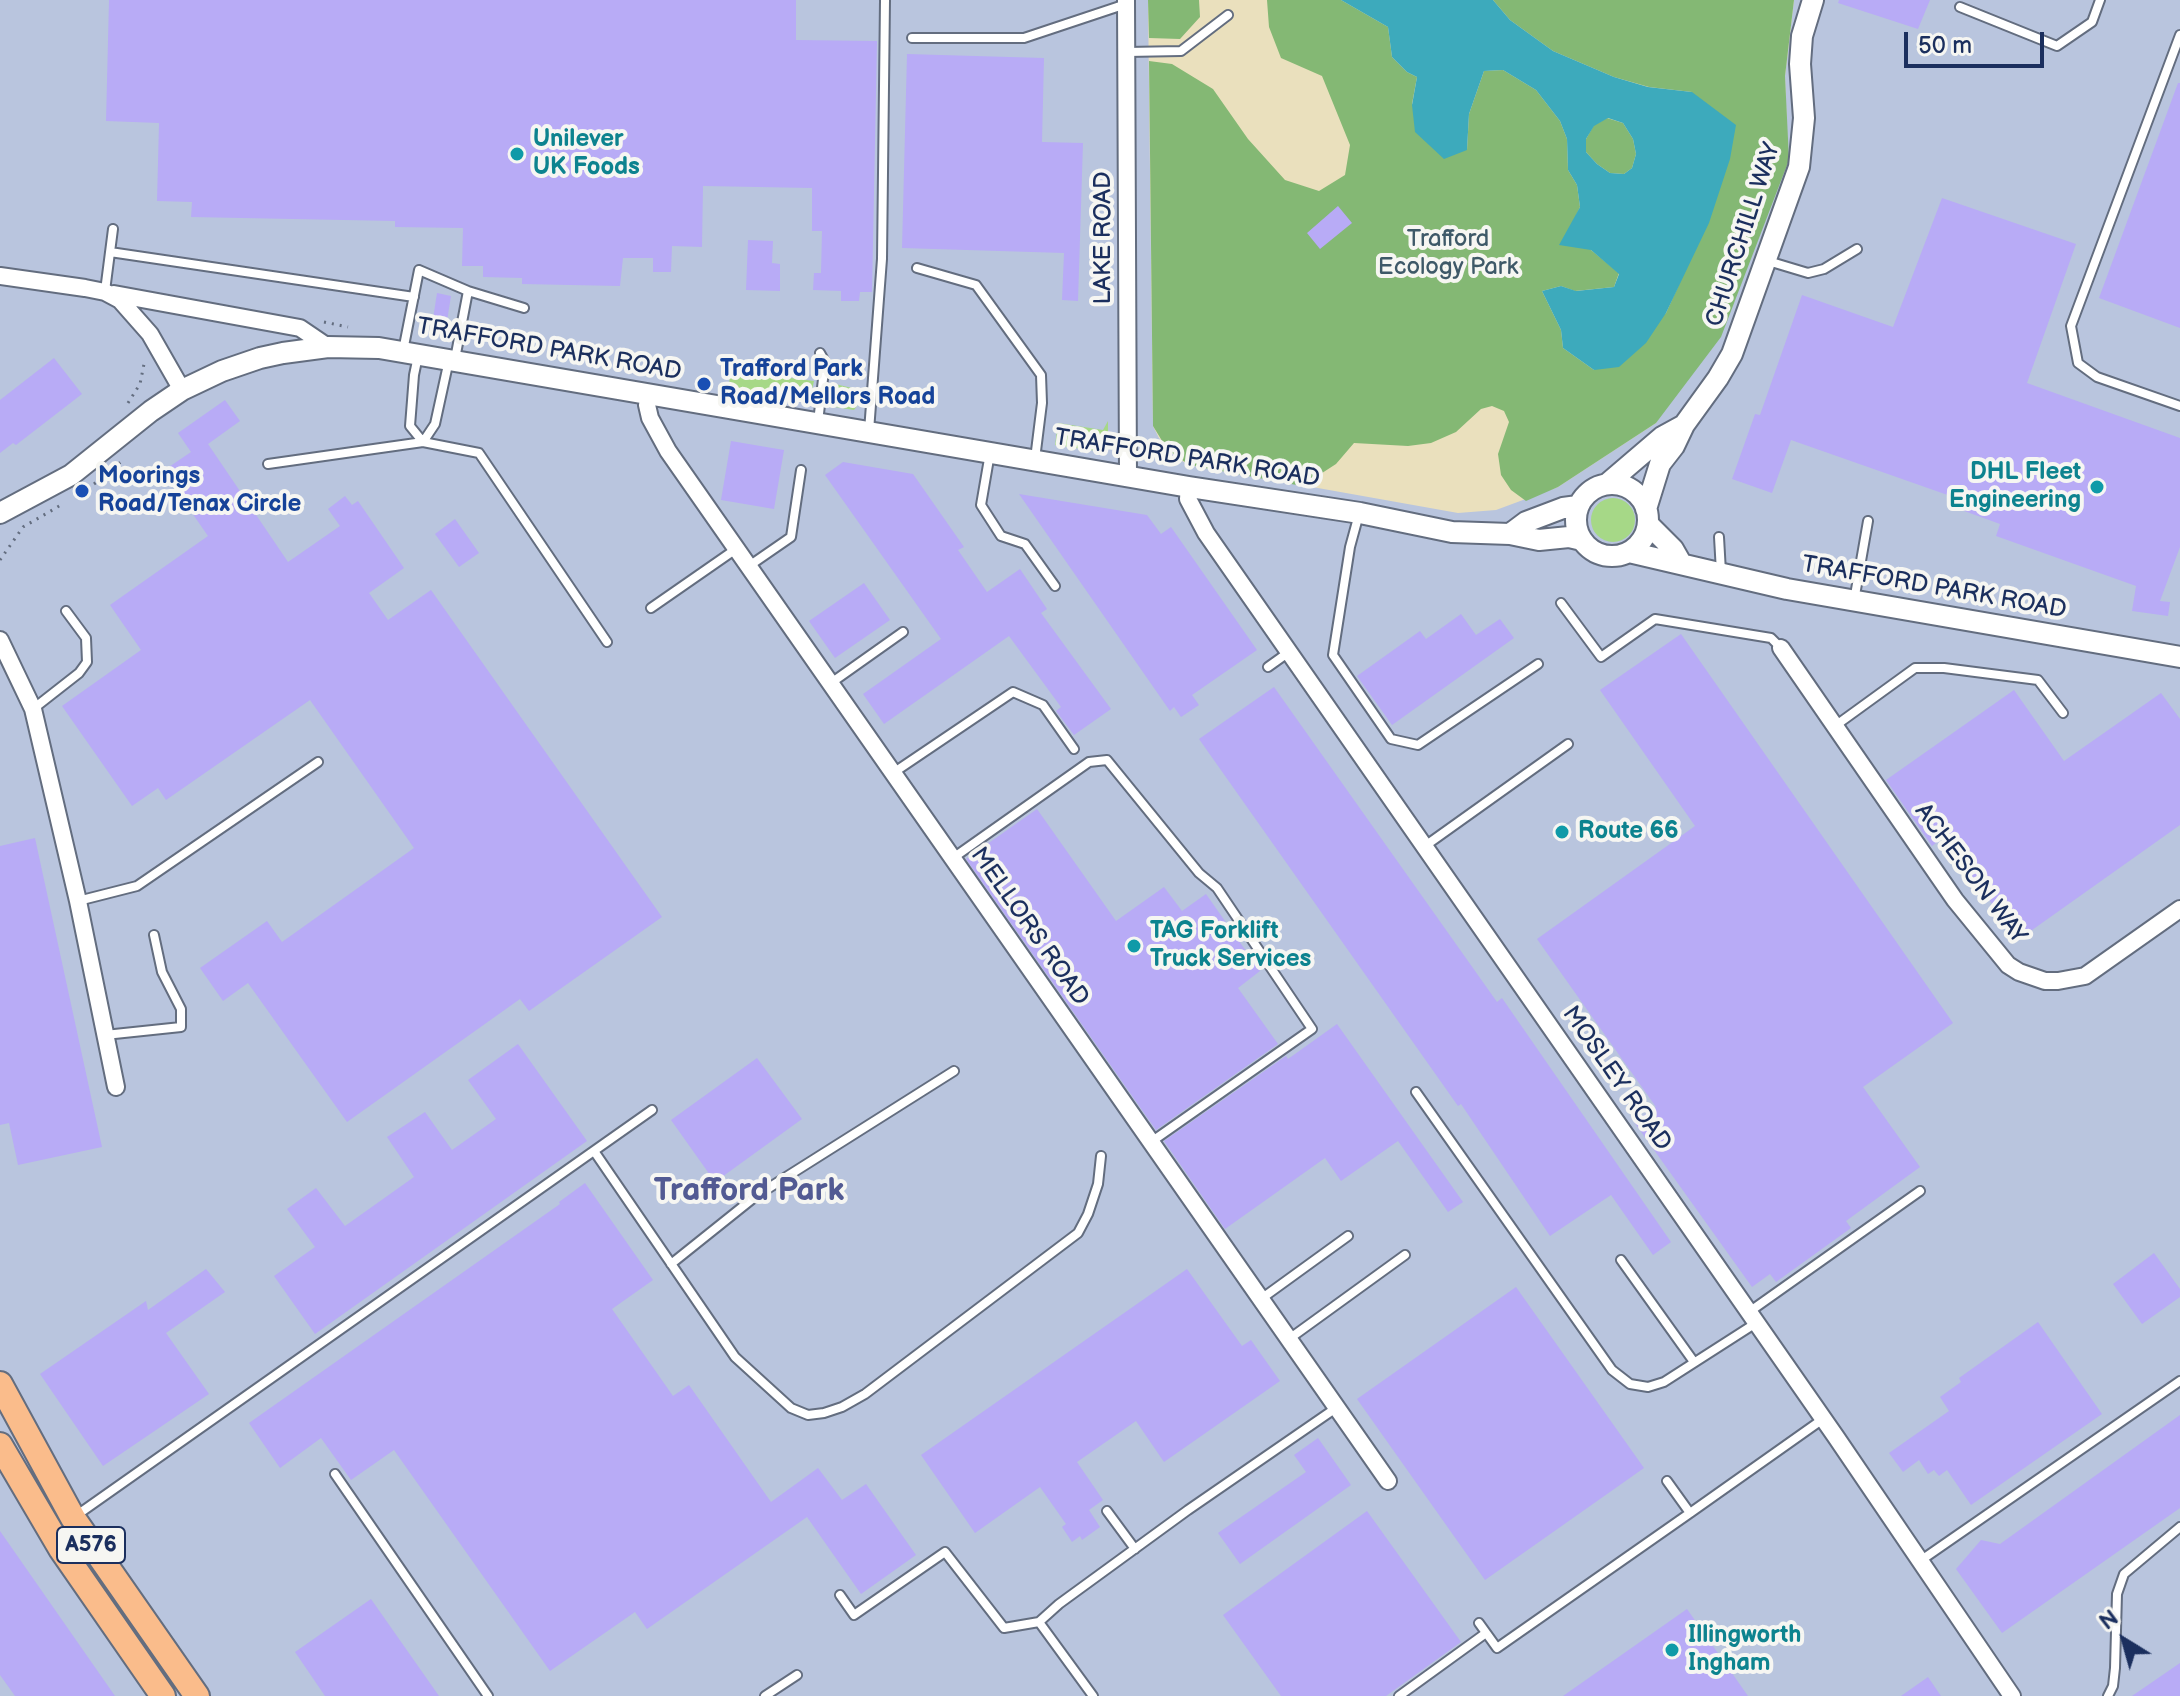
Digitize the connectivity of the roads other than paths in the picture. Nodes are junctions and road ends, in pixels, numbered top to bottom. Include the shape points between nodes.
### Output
1 (885, 0) edge
2 (1813, 0) edge
3 (2100, 0) edge
4 (1126, 2) edge
5 (1960, 7) dead end
6 (1228, 15) dead end
7 (2180, 35) edge
8 (912, 38) dead end
9 (1127, 52) junction
10 (113, 229) dead end
11 (1857, 249) dead end
12 (110, 252) junction
13 (1767, 261) junction
14 (917, 268) dead end
15 (0, 276) edge
16 (468, 291) junction
17 (105, 292) junction
18 (414, 297) junction
19 (524, 308) dead end
20 (328, 347) junction
21 (411, 352) junction
22 (820, 353) dead end
23 (452, 359) junction
24 (182, 390) junction
25 (650, 394) junction
26 (2180, 406) edge
27 (817, 423) junction
28 (1684, 425) junction
29 (869, 432) junction
30 (423, 442) junction
31 (990, 452) junction
32 (1035, 460) junction
33 (268, 464) dead end
34 (801, 470) dead end
35 (1128, 476) junction
36 (1607, 484) junction
37 (1189, 487) junction
38 (24, 499) junction
39 (0, 503) edge
40 (1578, 506) junction
41 (0, 513) edge
42 (1360, 513) junction
43 (1647, 517) junction
44 (1868, 521) dead end
45 (1510, 534) junction
46 (1719, 537) dead end
47 (1582, 540) junction
48 (736, 548) junction
49 (1629, 552) junction
50 (1681, 563) junction
51 (749, 566) junction
52 (1722, 575) junction
53 (1055, 586) dead end
54 (1854, 601) junction
55 (1561, 603) dead end
56 (651, 608) dead end
57 (66, 611) dead end
58 (903, 632) dead end
59 (0, 640) edge
60 (607, 642) dead end
61 (1781, 648) joint
62 (1290, 651) junction
63 (2180, 657) edge
64 (6, 662) edge
65 (1538, 664) dead end
66 (1268, 667) dead end
67 (830, 683) junction
68 (33, 709) junction
69 (2063, 713) dead end
70 (1835, 727) junction
71 (1568, 744) dead end
72 (1074, 749) dead end
73 (318, 762) dead end
74 (893, 773) junction
75 (1425, 846) junction
76 (952, 858) junction
77 (78, 901) junction
78 (2180, 909) edge
79 (154, 935) dead end
80 (105, 1035) junction
81 (954, 1071) dead end
82 (116, 1087) dead end
83 (1416, 1092) dead end
84 (652, 1110) dead end
85 (1151, 1142) junction
86 (594, 1151) junction
87 (1101, 1156) dead end
88 (1920, 1191) dead end
89 (1348, 1236) dead end
90 (1405, 1255) dead end
91 (1621, 1260) dead end
92 (671, 1264) junction
93 (1261, 1299) junction
94 (1753, 1318) junction
95 (1289, 1339) junction
96 (1694, 1362) junction
97 (2180, 1381) edge
98 (0, 1384) edge
99 (1337, 1407) junction
100 (1823, 1419) junction
101 (0, 1445) edge
102 (335, 1474) dead end
103 (1388, 1481) dead end
104 (1667, 1481) dead end
105 (1107, 1511) dead end
106 (1690, 1513) junction
107 (73, 1518) junction
108 (2180, 1527) edge
109 (1135, 1549) junction
110 (1920, 1561) junction
111 (840, 1595) dead end
112 (1039, 1622) junction
113 (1479, 1623) dead end
114 (1486, 1633) junction
115 (797, 1675) dead end
116 (163, 1696) edge
117 (197, 1696) edge
118 (488, 1696) edge
119 (765, 1696) edge
120 (1093, 1696) edge
121 (1399, 1696) edge
122 (2012, 1696) edge
123 (2108, 1696) edge

1 - 29 lane via 882,259
2 - 13 street, CHURCHILL WAY via 1802,36 1804,130 1799,167
3 - 5 lane via 2092,22 2057,46
4 - 8 lane via 1024,38
4 - 9 street, LAKE ROAD
6 - 9 lane via 1181,51
7 - 26 lane via 2071,326 2078,363 2097,377
9 - 35 street, LAKE ROAD
10 - 12 lane
11 - 13 lane via 1808,273
12 - 17 lane
12 - 18 lane
13 - 28 street, CHURCHILL WAY via 1732,354
14 - 32 lane via 976,285 1041,375
15 - 17 street, TRAFFORD PARK ROAD
16 - 18 lane via 419,270
16 - 19 lane
16 - 23 lane
17 - 20 street, TRAFFORD PARK ROAD via 300,328
17 - 24 street via 120,300 150,334
18 - 21 lane
20 - 21 street, TRAFFORD PARK ROAD
20 - 24 street via 260,358
21 - 23 street, TRAFFORD PARK ROAD
21 - 30 lane via 410,426
22 - 27 lane via 825,362
23 - 25 street, TRAFFORD PARK ROAD
23 - 30 lane via 435,424
24 - 38 street via 71,475
25 - 27 street, TRAFFORD PARK ROAD
25 - 48 street, MELLORS ROAD via 647,405 655,431
27 - 29 street, TRAFFORD PARK ROAD
28 - 36 street, CHURCHILL WAY
28 - 43 street, CHURCHILL WAY via 1660,464
29 - 31 street, TRAFFORD PARK ROAD
30 - 33 lane
30 - 60 lane via 479,453
31 - 32 street, TRAFFORD PARK ROAD
31 - 53 lane via 981,505 1001,536 1025,544
32 - 35 street, TRAFFORD PARK ROAD
34 - 51 lane via 791,537
35 - 37 street, TRAFFORD PARK ROAD
36 - 40 street via 1590,491
36 - 43 street via 1631,489
37 - 42 street, TRAFFORD PARK ROAD
37 - 62 street, MOSLEY ROAD via 1193,511
38 - 39 street
38 - 41 street
40 - 45 street, TRAFFORD PARK ROAD via 1526,522
40 - 47 street
42 - 45 street, TRAFFORD PARK ROAD via 1452,532
42 - 65 lane via 1333,655 1391,739 1418,745
43 - 49 street via 1644,536
43 - 50 street
44 - 54 lane
45 - 47 street, TRAFFORD PARK ROAD
46 - 52 lane
47 - 49 street via 1608,556
48 - 51 street, MELLORS ROAD
48 - 56 lane
49 - 50 street, TRAFFORD PARK ROAD
50 - 52 street, TRAFFORD PARK ROAD
51 - 67 street, MELLORS ROAD
52 - 54 street, TRAFFORD PARK ROAD
54 - 63 street, TRAFFORD PARK ROAD
55 - 61 lane via 1601,657 1655,619 1771,638
57 - 68 lane via 86,638 87,662
58 - 67 lane
59 - 64 street
61 - 70 street, ACHESON WAY
62 - 66 lane
62 - 75 street, MOSLEY ROAD
64 - 68 street
67 - 74 street, MELLORS ROAD
68 - 77 street
69 - 70 lane via 2038,680 1915,668
70 - 78 street, ACHESON WAY via 1955,900 1998,955 2019,972 2058,981 2085,976
71 - 75 lane
72 - 74 lane via 1043,705 1013,692
73 - 77 lane via 137,886
74 - 76 street, MELLORS ROAD
75 - 94 street, MOSLEY ROAD
76 - 85 street, MELLORS ROAD
76 - 85 lane via 1089,762 1107,760 1217,888 1312,1029
77 - 80 street
79 - 80 lane via 162,972 181,1009 181,1027
80 - 82 street
81 - 92 lane via 756,1196
83 - 96 lane via 1612,1370 1630,1384 1648,1387
84 - 86 lane
85 - 93 street, MELLORS ROAD
86 - 92 lane
86 - 107 lane
87 - 92 lane via 1098,1184 1078,1233 865,1394 824,1413 808,1415 791,1408 735,1357
88 - 94 lane
89 - 93 lane
90 - 95 lane
91 - 96 lane
93 - 95 street, MELLORS ROAD
94 - 96 lane
94 - 100 street, MOSLEY ROAD
95 - 99 street, MELLORS ROAD
97 - 110 lane
98 - 107 main road, A576
99 - 103 street, MELLORS ROAD
99 - 109 lane
100 - 106 lane
100 - 110 street, MOSLEY ROAD
101 - 116 main road, A576 via 61,1549
102 - 118 lane
104 - 106 lane
105 - 109 lane
106 - 114 lane via 1497,1648
107 - 117 main road, A576
108 - 123 lane via 2124,1574 2117,1594 2115,1668
109 - 112 lane
110 - 122 street, MOSLEY ROAD
111 - 112 lane via 854,1615 945,1552 1004,1628
112 - 120 lane
113 - 114 lane
114 - 121 lane
115 - 119 lane

